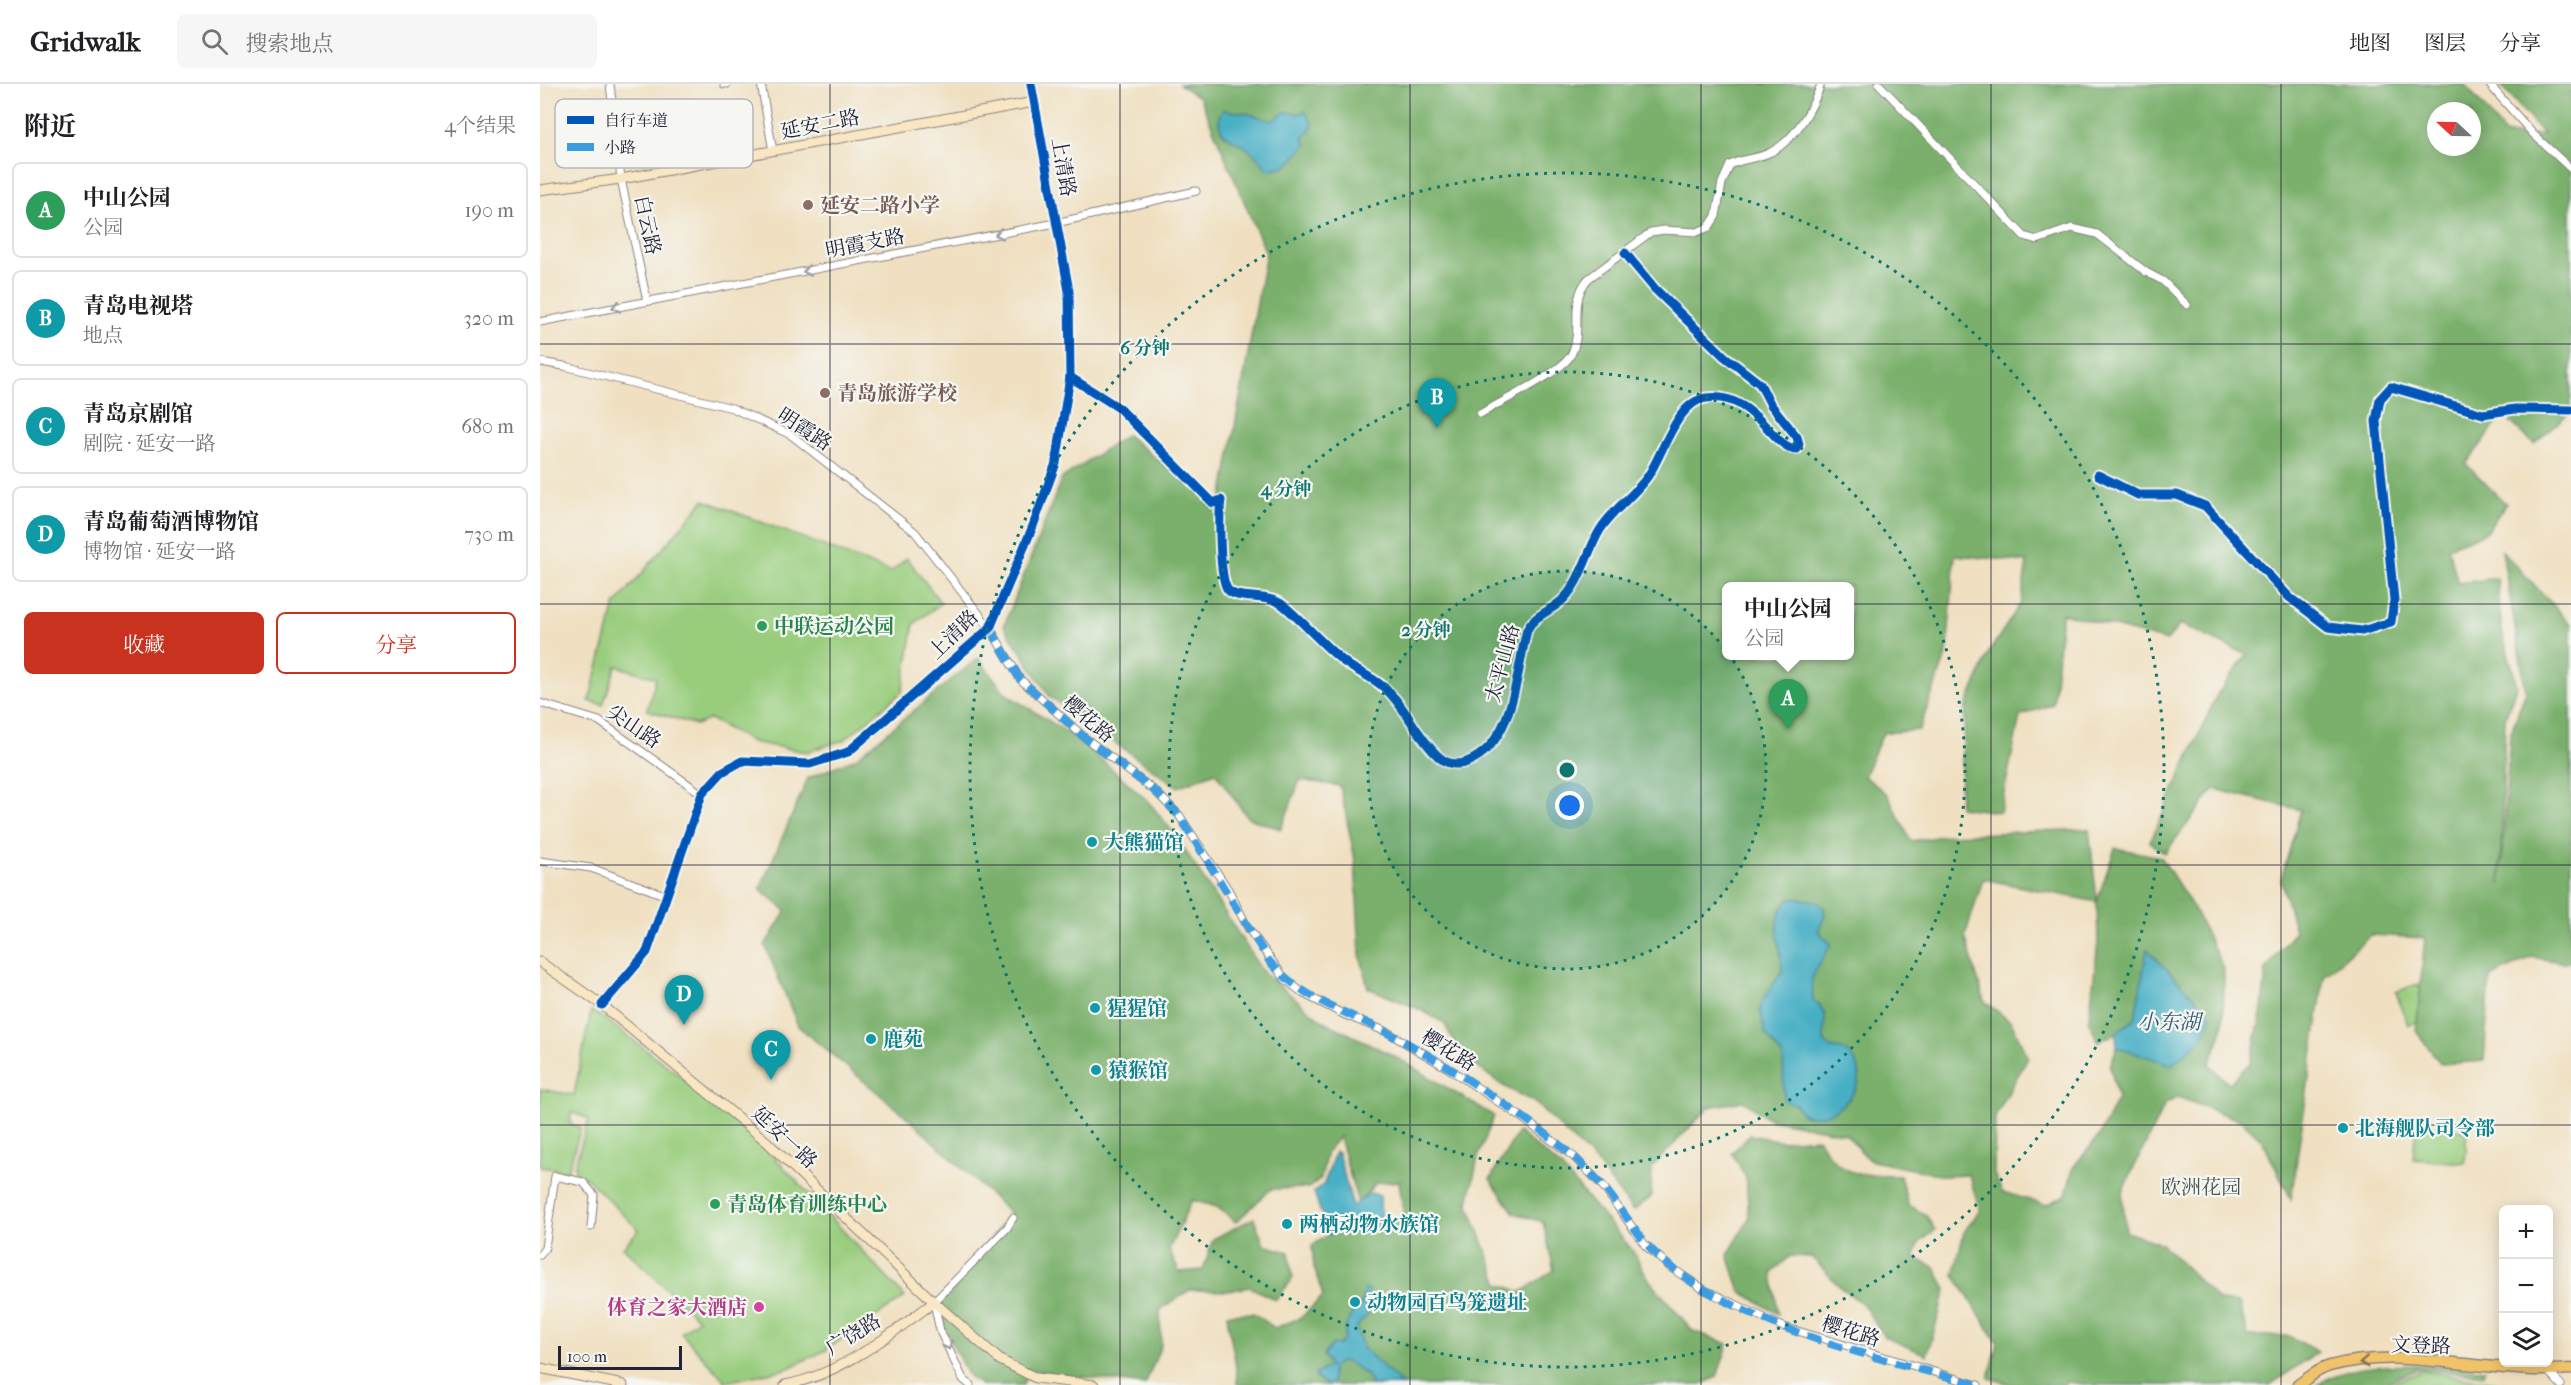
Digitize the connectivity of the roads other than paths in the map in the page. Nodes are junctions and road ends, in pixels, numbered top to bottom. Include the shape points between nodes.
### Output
1 (610, 84) edge
2 (761, 84) edge
3 (1031, 84) edge
4 (1821, 84) edge
5 (1879, 84) edge
6 (2488, 84) edge
7 (612, 99) edge
8 (1034, 102) junction
9 (773, 151) junction
10 (753, 155) edge
11 (620, 168) edge
12 (681, 168) edge
13 (2571, 169) edge
14 (621, 179) junction
15 (540, 190) edge
16 (1196, 191) dead end
17 (1056, 223) junction
18 (1625, 253) junction
19 (647, 301) junction
20 (2187, 305) dead end
21 (540, 322) edge
22 (540, 363) edge
23 (1070, 377) junction
24 (2571, 410) edge
25 (1480, 414) dead end
26 (2098, 475) dead end
27 (990, 628) junction
28 (540, 703) edge
29 (702, 794) junction
30 (540, 861) edge
31 (667, 896) junction
32 (540, 962) edge
33 (602, 1005) junction
34 (1013, 1218) dead end
35 (591, 1227) dead end
36 (540, 1255) edge
37 (934, 1302) junction
38 (540, 1368) edge
39 (2571, 1369) edge
40 (2548, 1371) junction
41 (623, 1385) edge
42 (785, 1385) edge
43 (970, 1385) edge
44 (1094, 1385) edge
45 (1978, 1385) edge
46 (2298, 1385) edge
47 (2561, 1385) edge

1 - 7 street, 白云路
2 - 9 street
3 - 8 street, 上清路
4 - 18 street via 1793,133 1773,152 1730,165 1716,216 1709,227 1697,232 1651,232
5 - 20 street via 2024,236 2037,240 2072,228 2097,234 2163,281
6 - 13 street
8 - 9 street, 延安二路
8 - 17 street, 上清路
9 - 10 street, 延安二路
11 - 14 street, 白云路
12 - 14 street, 延安二路
14 - 15 street, 延安二路
14 - 19 street, 白云路
16 - 17 street, 明霞支路
17 -> 19 street, 明霞支路
17 - 23 street, 上清路 via 1069,291
18 - 23 street, 太平山路 via 1655,289 1724,356 1760,384 1799,444 1797,449 1789,447 1740,403 1705,398 1691,403 1649,475 1600,531 1567,596 1532,620 1503,726 1485,750 1459,765 1440,758 1393,694 1348,664 1283,605 1229,591 1222,566 1221,500 1213,503 1119,408
18 - 25 street via 1580,287 1570,356 1556,370
19 -> 21 street, 明霞支路
22 - 27 street, 明霞路 via 732,408 791,435 915,532
23 - 27 street, 上清路 via 1056,463
24 - 26 street via 2515,409 2483,414 2391,387 2380,399 2376,422 2394,600 2391,622 2362,631 2328,627 2289,597 2205,506 2177,495 2138,495
27 - 29 street, 上清路 via 848,752 810,764 741,761 722,772
27 - 45 street, 樱花路 via 1020,679 1179,815 1269,961 1285,979 1304,993 1387,1032 1521,1117 1574,1157 1602,1185 1645,1245 1703,1289 1781,1326
28 - 29 street, 尖山路 via 599,721
29 - 31 street, 上清路
30 - 31 street via 591,868
31 - 33 street, 上清路 via 647,952
32 - 33 street, 延安一路
33 - 37 street, 延安一路 via 766,1141
34 - 37 street
35 - 36 street via 594,1195 583,1182 555,1176 545,1248
37 - 42 street, 广饶路 via 850,1360
37 -> 43 street via 940,1331 963,1379
37 - 44 street, 延安一路 via 1014,1369 1036,1378
38 - 41 street
39 - 40 main road, 文登路
40 -> 46 main road, 文登路 via 2422,1360 2358,1362 2322,1369
40 - 47 street

